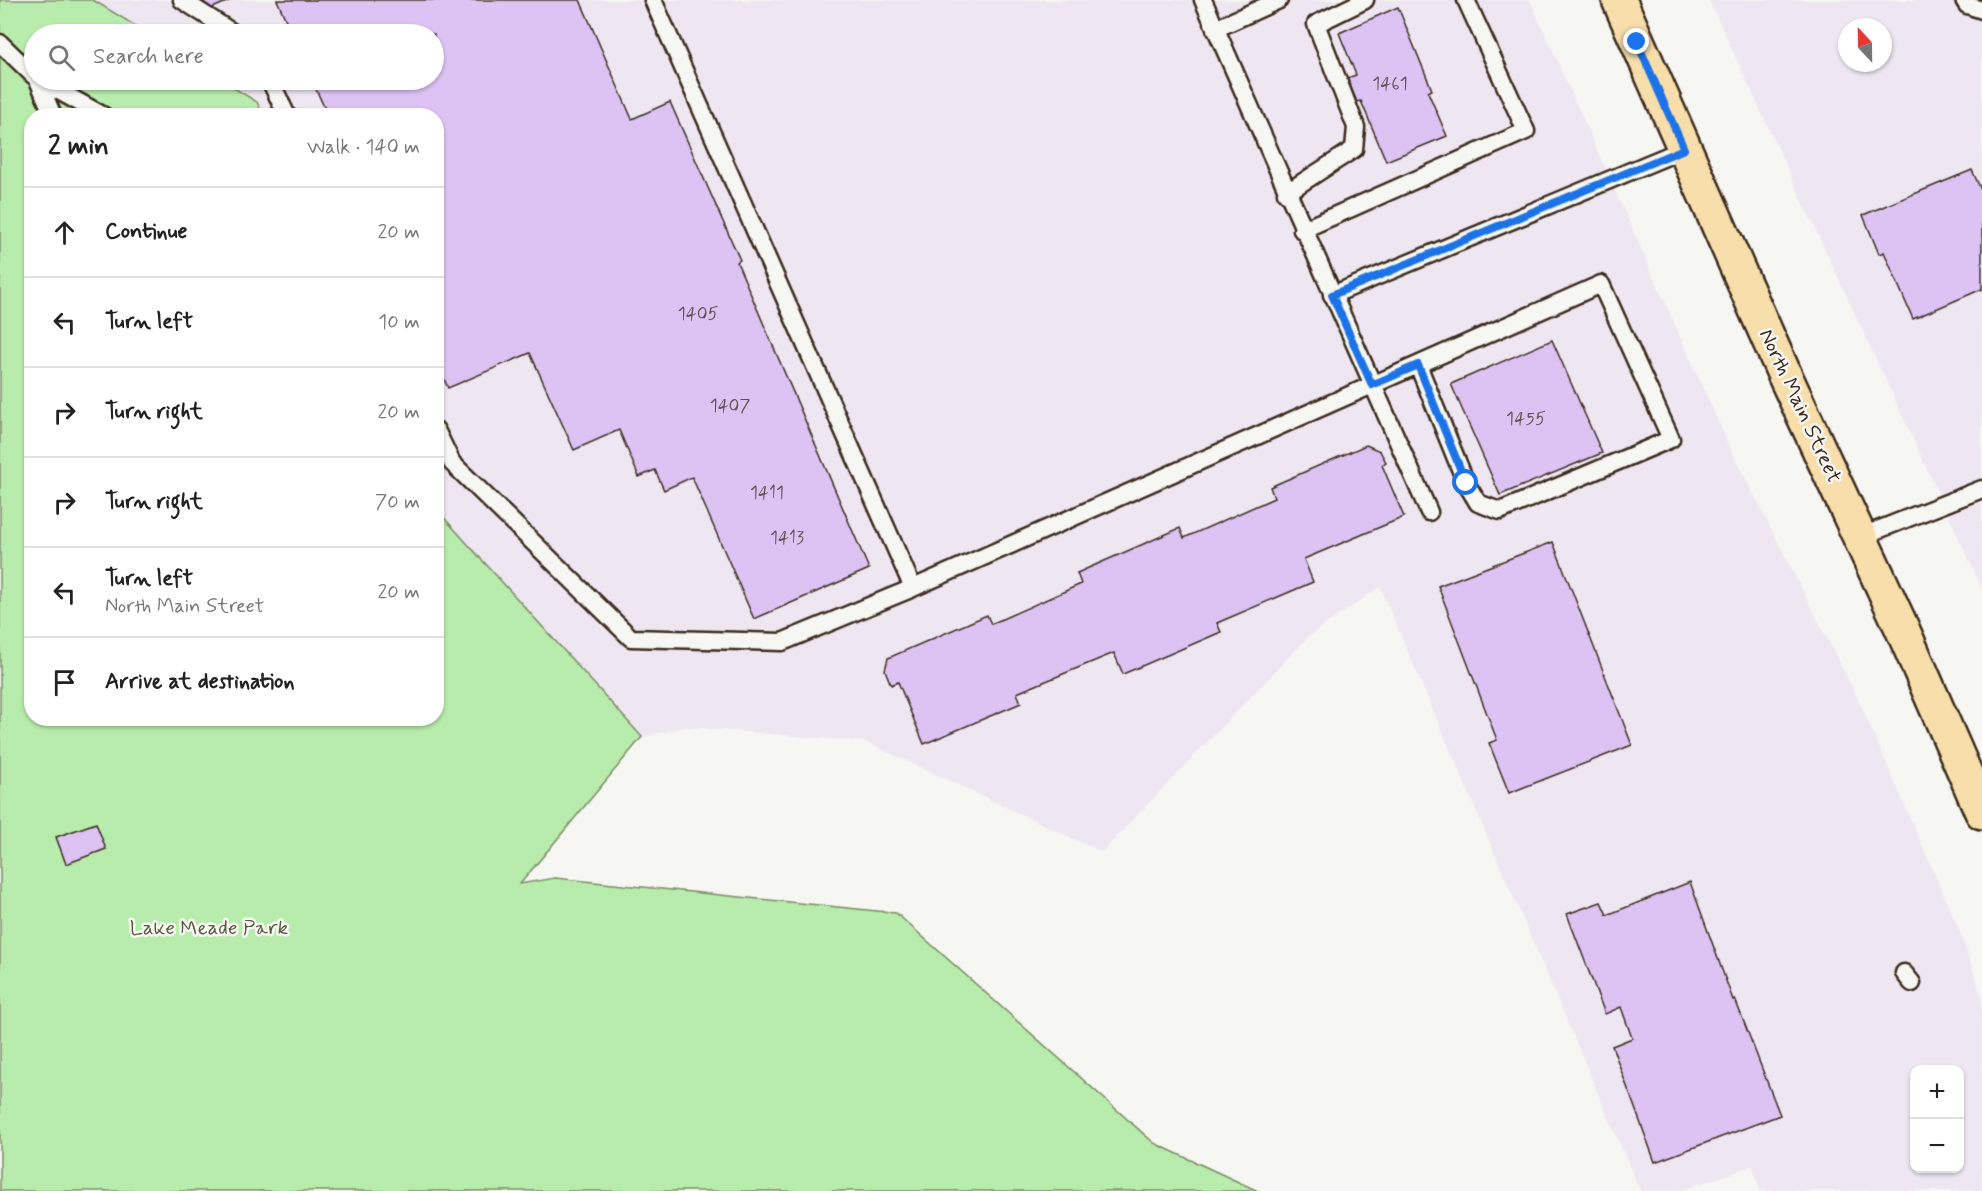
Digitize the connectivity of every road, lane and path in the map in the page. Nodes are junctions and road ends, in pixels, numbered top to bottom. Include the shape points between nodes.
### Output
1 (182, 0) edge
2 (653, 0) edge
3 (1203, 0) edge
4 (1279, 0) edge
5 (1365, 0) edge
6 (1466, 0) edge
7 (1619, 0) edge
8 (1964, 0) edge
9 (1982, 10) edge
10 (219, 24) edge
11 (1215, 29) junction
12 (0, 44) edge
13 (24, 67) edge
14 (42, 90) edge
15 (56, 90) edge
16 (275, 90) edge
17 (50, 108) edge
18 (89, 108) edge
19 (283, 108) edge
20 (1684, 149) junction
21 (1286, 193) junction
22 (1302, 230) junction
23 (1332, 295) junction
24 (1418, 365) junction
25 (1372, 385) junction
26 (444, 446) edge
27 (1982, 489) edge
28 (1429, 512) dead end
29 (1860, 537) junction
30 (913, 588) junction
31 (1982, 811) edge

1 - 10 lane
2 - 30 lane
3 - 11 lane
4 - 11 lane
5 - 21 lane via 1316,24 1356,127 1354,149
6 - 22 lane via 1526,131
7 - 20 main road, North Main Street
8 - 9 lane via 1966,5
11 - 21 lane
12 - 13 lane
14 - 17 lane
15 - 18 lane
16 - 19 lane
20 - 23 lane
20 - 29 main road, North Main Street
21 - 22 lane
22 - 23 lane
23 - 25 lane
24 - 24 lane via 1601,284 1671,439 1500,512 1478,503 1466,483
24 - 25 lane
25 - 28 lane
25 - 30 lane
26 - 30 lane via 452,463 631,638 782,642
27 - 29 lane
29 - 31 main road, North Main Street

